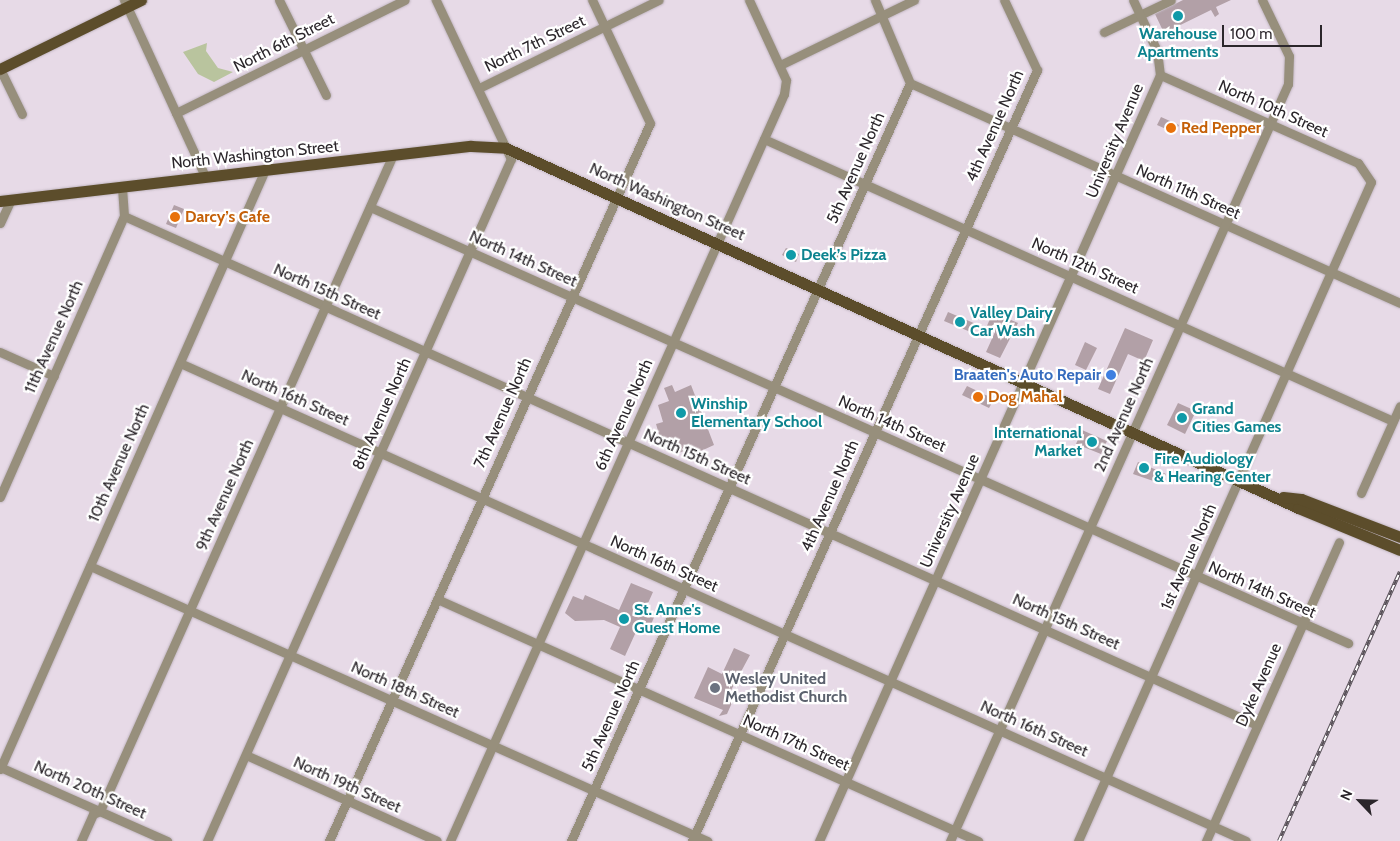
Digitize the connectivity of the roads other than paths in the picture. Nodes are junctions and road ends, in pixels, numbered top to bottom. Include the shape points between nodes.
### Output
1 (141, 0) edge
2 (279, 0) edge
3 (405, 0) edge
4 (436, 0) edge
5 (592, 0) edge
6 (659, 0) edge
7 (749, 0) edge
8 (875, 0) edge
9 (914, 0) edge
10 (1004, 0) edge
11 (1133, 0) edge
12 (1171, 0) edge
13 (1262, 0) edge
14 (125, 3) edge
15 (882, 15) junction
16 (1140, 15) junction
17 (605, 26) junction
18 (1104, 32) dead end
19 (304, 50) junction
20 (780, 65) junction
21 (0, 69) edge
22 (1160, 75) junction
23 (910, 83) junction
24 (479, 88) junction
25 (326, 95) dead end
26 (176, 113) junction
27 (22, 114) dead end
28 (1271, 125) junction
29 (1010, 128) junction
30 (764, 139) junction
31 (506, 148) junction
32 (392, 157) junction
33 (265, 170) junction
34 (1369, 175) joint
35 (205, 176) junction
36 (1117, 176) junction
37 (865, 184) junction
38 (122, 188) junction
39 (616, 197) junction
40 (5, 200) edge
41 (370, 207) junction
42 (124, 216) junction
43 (0, 223) edge
44 (1226, 225) junction
45 (966, 229) junction
46 (718, 243) junction
47 (471, 251) junction
48 (224, 262) junction
49 (1332, 273) junction
50 (1072, 277) junction
51 (818, 288) junction
52 (570, 297) junction
53 (1400, 303) edge
54 (324, 307) junction
55 (1181, 326) junction
56 (919, 333) junction
57 (674, 342) junction
58 (0, 352) edge
59 (426, 353) junction
60 (180, 363) junction
61 (1287, 373) junction
62 (54, 376) junction
63 (1025, 381) junction
64 (773, 387) junction
65 (526, 397) junction
66 (1400, 406) edge
67 (280, 408) junction
68 (1393, 421) junction
69 (874, 432) junction
70 (1132, 432) junction
71 (628, 443) junction
72 (381, 453) junction
73 (1240, 479) junction
74 (980, 480) junction
75 (729, 488) junction
76 (1361, 492) dead end
77 (0, 497) edge
78 (1279, 497) junction
79 (482, 498) junction
80 (1090, 529) junction
81 (830, 533) junction
82 (1400, 537) edge
83 (1339, 542) dead end
84 (583, 544) junction
85 (1400, 550) edge
86 (90, 566) junction
87 (1196, 577) junction
88 (936, 580) junction
89 (684, 589) junction
90 (437, 599) junction
91 (191, 610) junction
92 (1302, 624) junction
93 (1045, 629) junction
94 (784, 634) junction
95 (1348, 643) dead end
96 (538, 644) junction
97 (290, 655) junction
98 (1151, 677) junction
99 (891, 681) junction
100 (638, 690) junction
101 (391, 700) junction
102 (1257, 725) junction
103 (1000, 730) junction
104 (740, 734) junction
105 (492, 745) junction
106 (246, 755) junction
107 (0, 768) edge
108 (1106, 778) junction
109 (846, 782) junction
110 (594, 790) junction
111 (347, 801) junction
112 (100, 811) junction
113 (1213, 826) junction
114 (955, 831) junction
115 (693, 838) edge
116 (81, 841) edge
117 (167, 841) edge
118 (207, 841) edge
119 (329, 841) edge
120 (437, 841) edge
121 (450, 841) edge
122 (571, 841) edge
123 (707, 841) edge
124 (820, 841) edge
125 (950, 841) edge
126 (978, 841) edge
127 (1078, 841) edge
128 (1206, 841) edge
129 (1246, 841) edge

1 - 14 main road
2 - 19 street
3 - 19 street, North 6th Street
4 - 24 street, 8th Avenue North
5 - 17 street, 7th Avenue North
6 - 17 street, North 7th Street
7 - 20 street, 6th Avenue North
8 - 15 street
9 - 15 street
10 - 29 street, 4th Avenue North via 1037,70
11 - 16 street, University Avenue
12 - 16 street
13 - 28 street, 2nd Avenue North via 1291,66 1288,84
14 - 21 main road
14 - 26 street
15 - 20 street
15 - 23 street
16 - 18 street
16 - 22 street, University Avenue via 1157,51
17 - 24 street, North 7th Street
17 - 39 street, 7th Avenue North via 650,123
19 - 25 street
19 - 26 street, North 6th Street
20 - 30 street, 6th Avenue North via 786,86
21 - 27 street
22 - 28 street, North 10th Street
22 - 36 street, University Avenue
23 - 29 street, North 11th Street
23 - 37 street, 5th Avenue North
24 - 31 street, 8th Avenue North
26 - 35 street
28 - 34 street, North 10th Street via 1358,163
28 - 44 street, 2nd Avenue North
29 - 36 street, North 11th Street
29 - 45 street, 4th Avenue North
30 - 37 street, North 12th Street
30 - 46 street, 6th Avenue North
31 - 32 main road, North Washington Street via 471,146
31 - 39 main road, North Washington Street
31 - 47 street, 8th Avenue North via 511,159
32 - 33 main road, North Washington Street
32 - 41 street, 9th Avenue North
33 - 35 main road, North Washington Street
33 - 48 street, 10th Avenue North
34 - 49 street, 1st Avenue North via 1369,190
35 - 38 main road, North Washington Street
36 - 44 street, North 11th Street
36 - 50 street, University Avenue
37 - 45 street, North 12th Street
37 - 51 street, 5th Avenue North
38 - 40 main road, North Washington Street
38 - 42 street, 11th Avenue North
39 - 46 main road, North Washington Street
39 - 52 street, 7th Avenue North
40 - 43 street
41 - 47 street, North 14th Street
41 - 54 street, 9th Avenue North
42 - 48 street, North 15th Street
42 - 62 street, 11th Avenue North
44 - 49 street, North 11th Street
44 - 55 street, 2nd Avenue North
45 - 50 street, North 12th Street
45 - 56 street, 4th Avenue North
46 - 51 main road, North Washington Street
46 - 57 street, 6th Avenue North
47 - 52 street, North 14th Street
47 - 59 street, 8th Avenue North
48 - 54 street, North 15th Street
48 - 60 street, 10th Avenue North
49 - 53 street, North 11th Street
49 - 61 street, 1st Avenue North
50 - 55 street, North 12th Street
50 - 63 street, University Avenue
51 - 56 main road, North Washington Street
51 - 64 street, 5th Avenue North
52 - 57 street, North 14th Street
52 - 65 street, 7th Avenue North
54 - 59 street, North 15th Street
54 - 67 street, 9th Avenue North
55 - 61 street, North 12th Street
55 - 70 street, 2nd Avenue North
56 - 63 main road, North Washington Street
56 - 69 street, 4th Avenue North
57 - 64 street, North 14th Street
57 - 71 street, 6th Avenue North
58 - 62 street
59 - 65 street, North 15th Street
59 - 72 street, 8th Avenue North
60 - 67 street, North 16th Street
60 - 86 street, 10th Avenue North
61 - 68 street, North 12th Street
61 - 73 street, 1st Avenue North
62 - 77 street, 11th Avenue North
63 - 70 main road, North Washington Street
63 - 74 street, University Avenue
64 - 69 street, North 14th Street
64 - 75 street, 5th Avenue North
65 - 71 street, North 15th Street
65 - 79 street, 7th Avenue North
66 - 68 street
67 - 72 street, North 16th Street
67 - 91 street, 9th Avenue North
68 - 76 street
69 - 74 street, North 14th Street
69 - 81 street, 4th Avenue North
70 - 73 main road, North Washington Street
70 - 80 street, 2nd Avenue North
71 - 75 street, North 15th Street
71 - 84 street, 6th Avenue North
72 - 79 street, North 16th Street
72 - 97 street, 8th Avenue North
73 - 78 main road, North Washington Street
73 - 87 street, 1st Avenue North
74 - 80 street, North 14th Street
74 - 88 street, University Avenue
75 - 81 street, North 15th Street
75 - 89 street, 5th Avenue North
78 - 82 main road, North Washington Street via 1301,499
78 - 85 main road, North Washington Street
79 - 84 street, North 16th Street
79 - 90 street, 7th Avenue North
80 - 87 street, North 14th Street
80 - 93 street, 2nd Avenue North
81 - 88 street, North 15th Street
81 - 94 street, 4th Avenue North
83 - 92 street, Dyke Avenue
84 - 89 street, North 16th Street
84 - 96 street, 6th Avenue North
86 - 91 street, North 18th Street
86 - 107 street, 10th Avenue North
87 - 92 street, North 14th Street
87 - 98 street, 1st Avenue North
88 - 93 street, North 15th Street
88 - 99 street, University Avenue
89 - 94 street, North 16th Street
89 - 100 street, 5th Avenue North
90 - 96 street, North 17th Street
90 - 101 street, 7th Avenue North
91 - 97 street, North 18th Street
91 - 112 street, 9th Avenue North
92 - 95 street, North 14th Street
92 - 102 street, Dyke Avenue
93 - 98 street, North 15th Street
93 - 103 street, 2nd Avenue North
94 - 99 street, North 16th Street
94 - 104 street, 4th Avenue North
96 - 100 street, North 17th Street
96 - 105 street, 6th Avenue North
97 - 101 street, North 18th Street
97 - 106 street, 8th Avenue North
98 - 102 street, North 15th Street
98 - 108 street, 1st Avenue North
99 - 103 street, North 16th Street
99 - 109 street, University Avenue
100 - 104 street, North 17th Street
100 - 110 street, 5th Avenue North
101 - 105 street, North 18th Street
101 - 111 street, 7th Avenue North
102 - 113 street, Dyke Avenue
103 - 108 street, North 16th Street
103 - 114 street, 2nd Avenue North
104 - 109 street, North 17th Street
104 - 115 street, 4th Avenue North
105 - 110 street, North 18th Street
105 - 121 street, 6th Avenue North
106 - 111 street, North 19th Street
106 - 118 street, 8th Avenue North
107 - 112 street, North 20th Street
108 - 113 street, North 16th Street
108 - 127 street, 1st Avenue North
109 - 114 street, North 17th Street
109 - 124 street, University Avenue
110 - 115 street, North 18th Street
110 - 122 street, 5th Avenue North
111 - 119 street, 7th Avenue North
111 - 120 street, North 19th Street
112 - 116 street, 9th Avenue North via 93,814
112 - 117 street, North 20th Street
113 - 128 street, Dyke Avenue
113 - 129 street, North 16th Street
114 - 125 street, 2nd Avenue North
114 - 126 street, North 17th Street
115 - 123 street, North 18th Street

